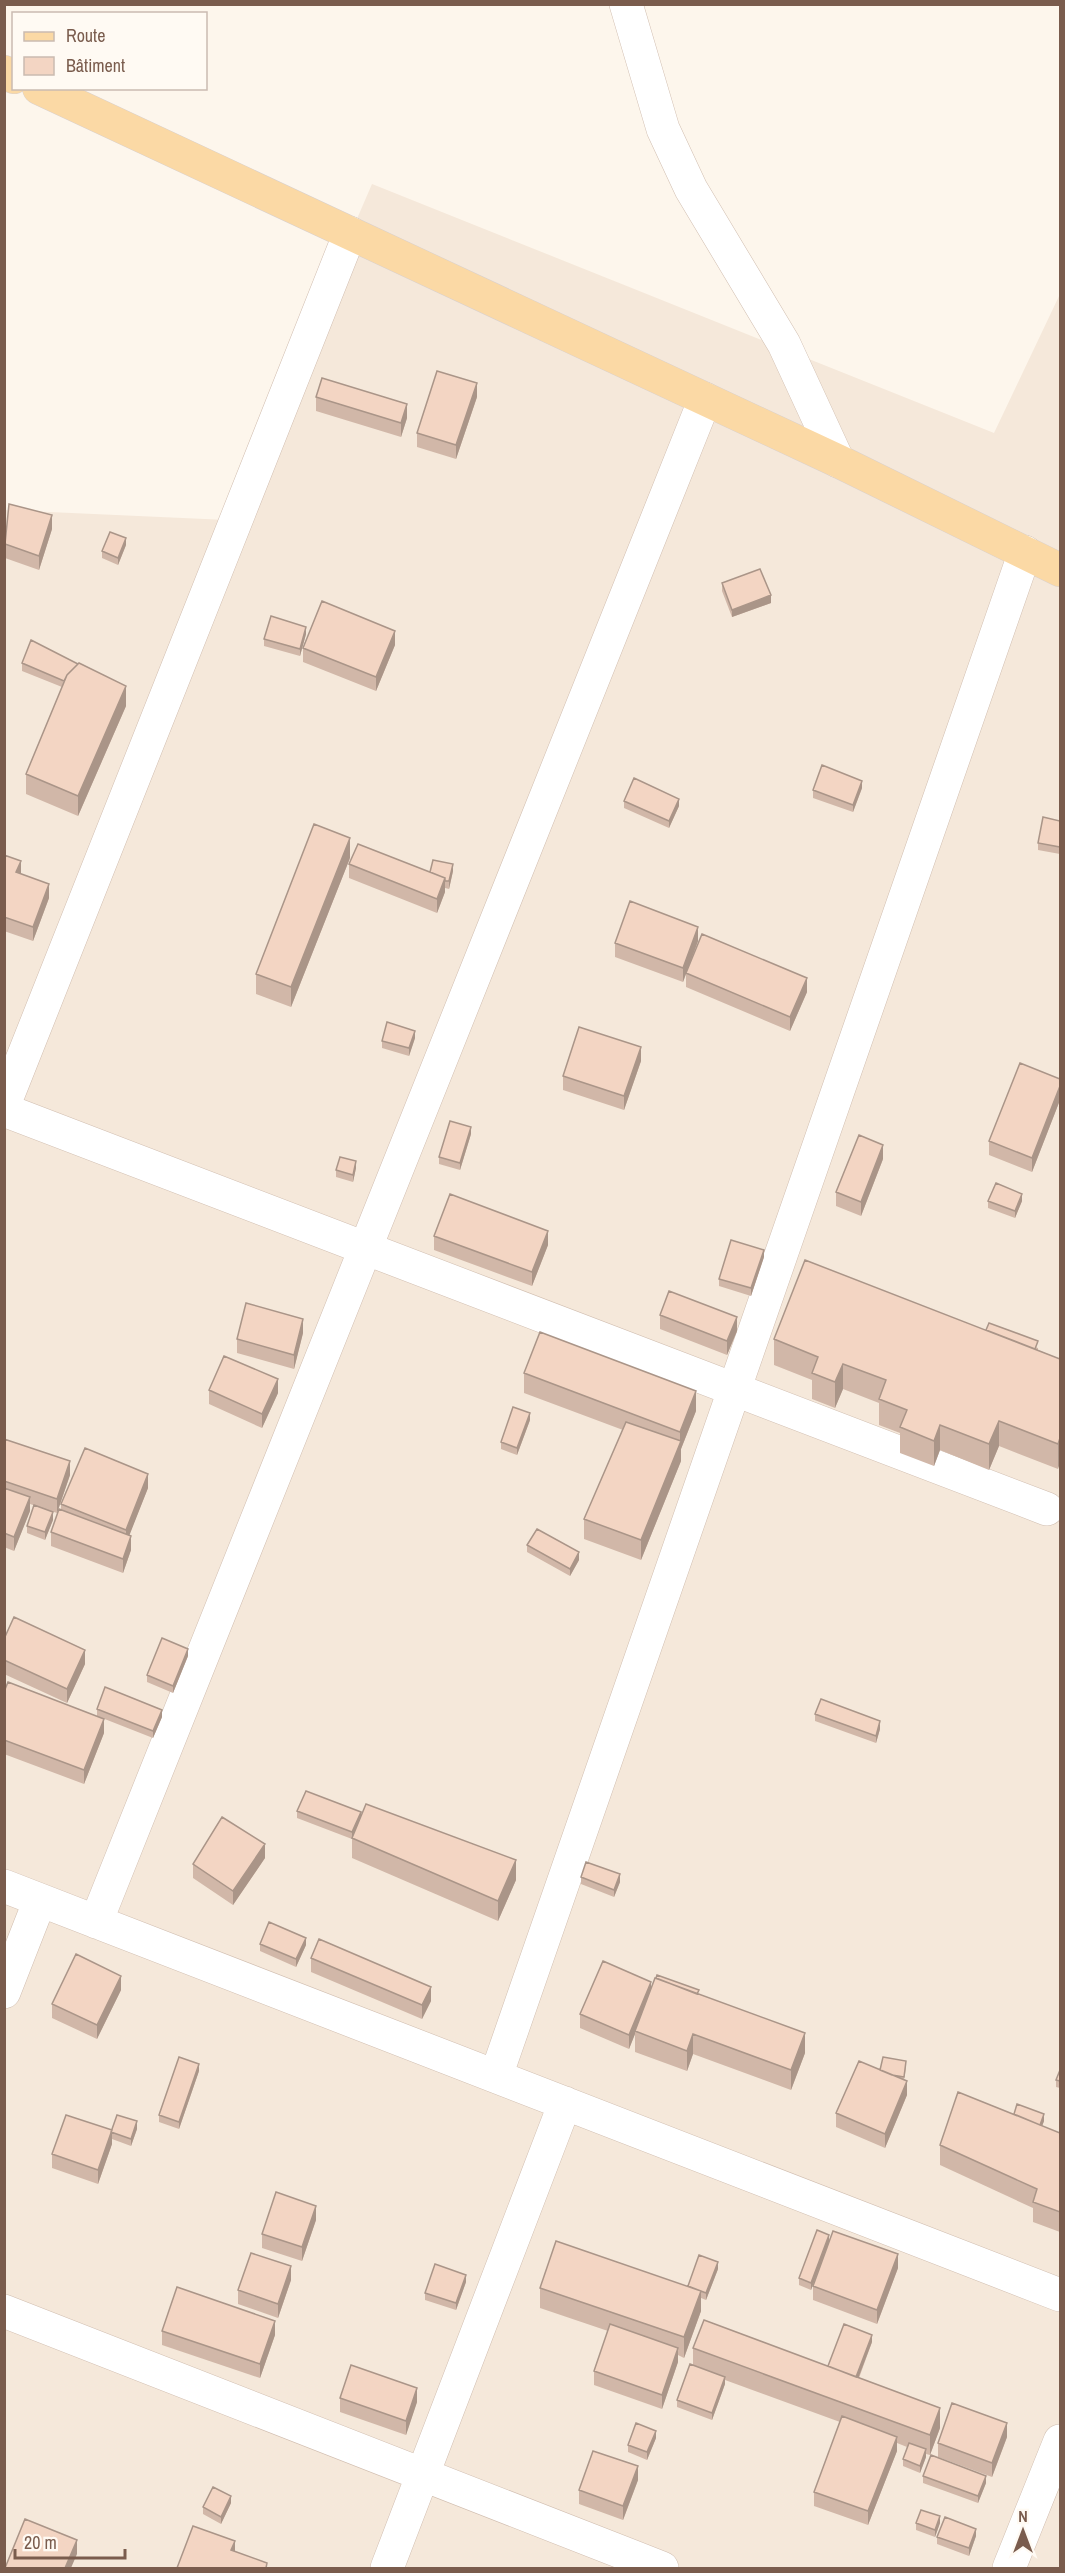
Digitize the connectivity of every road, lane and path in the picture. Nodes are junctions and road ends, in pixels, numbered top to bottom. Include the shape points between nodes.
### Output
1 (626, 4) edge
2 (43, 90) edge
3 (350, 233) junction
4 (705, 399) junction
5 (838, 461) junction
6 (1025, 552) junction
7 (1060, 570) edge
8 (4, 1105) edge
9 (4, 1110) edge
10 (365, 1249) junction
11 (735, 1390) junction
12 (1047, 1509) dead end
13 (4, 1886) edge
14 (40, 1900) junction
15 (96, 1922) junction
16 (4, 1992) edge
17 (496, 2076) junction
18 (565, 2103) junction
19 (1060, 2295) edge
20 (4, 2311) edge
21 (1060, 2441) edge
22 (423, 2475) junction
23 (387, 2568) edge
24 (662, 2568) edge
25 (1009, 2568) edge

1 - 5 street via 663,129 686,179 784,344
2 - 3 main road
3 - 4 main road
3 - 8 street
4 - 5 main road
4 - 10 street
5 - 6 main road
6 - 7 main road
6 - 11 street
9 - 10 street
10 - 11 street
10 - 15 street
11 - 12 street
11 - 17 street
13 - 14 street
14 - 15 street
14 - 16 street
15 - 17 street
17 - 18 street
18 - 19 street
18 - 22 street
20 - 22 street
21 - 25 street
22 - 23 street
22 - 24 street

